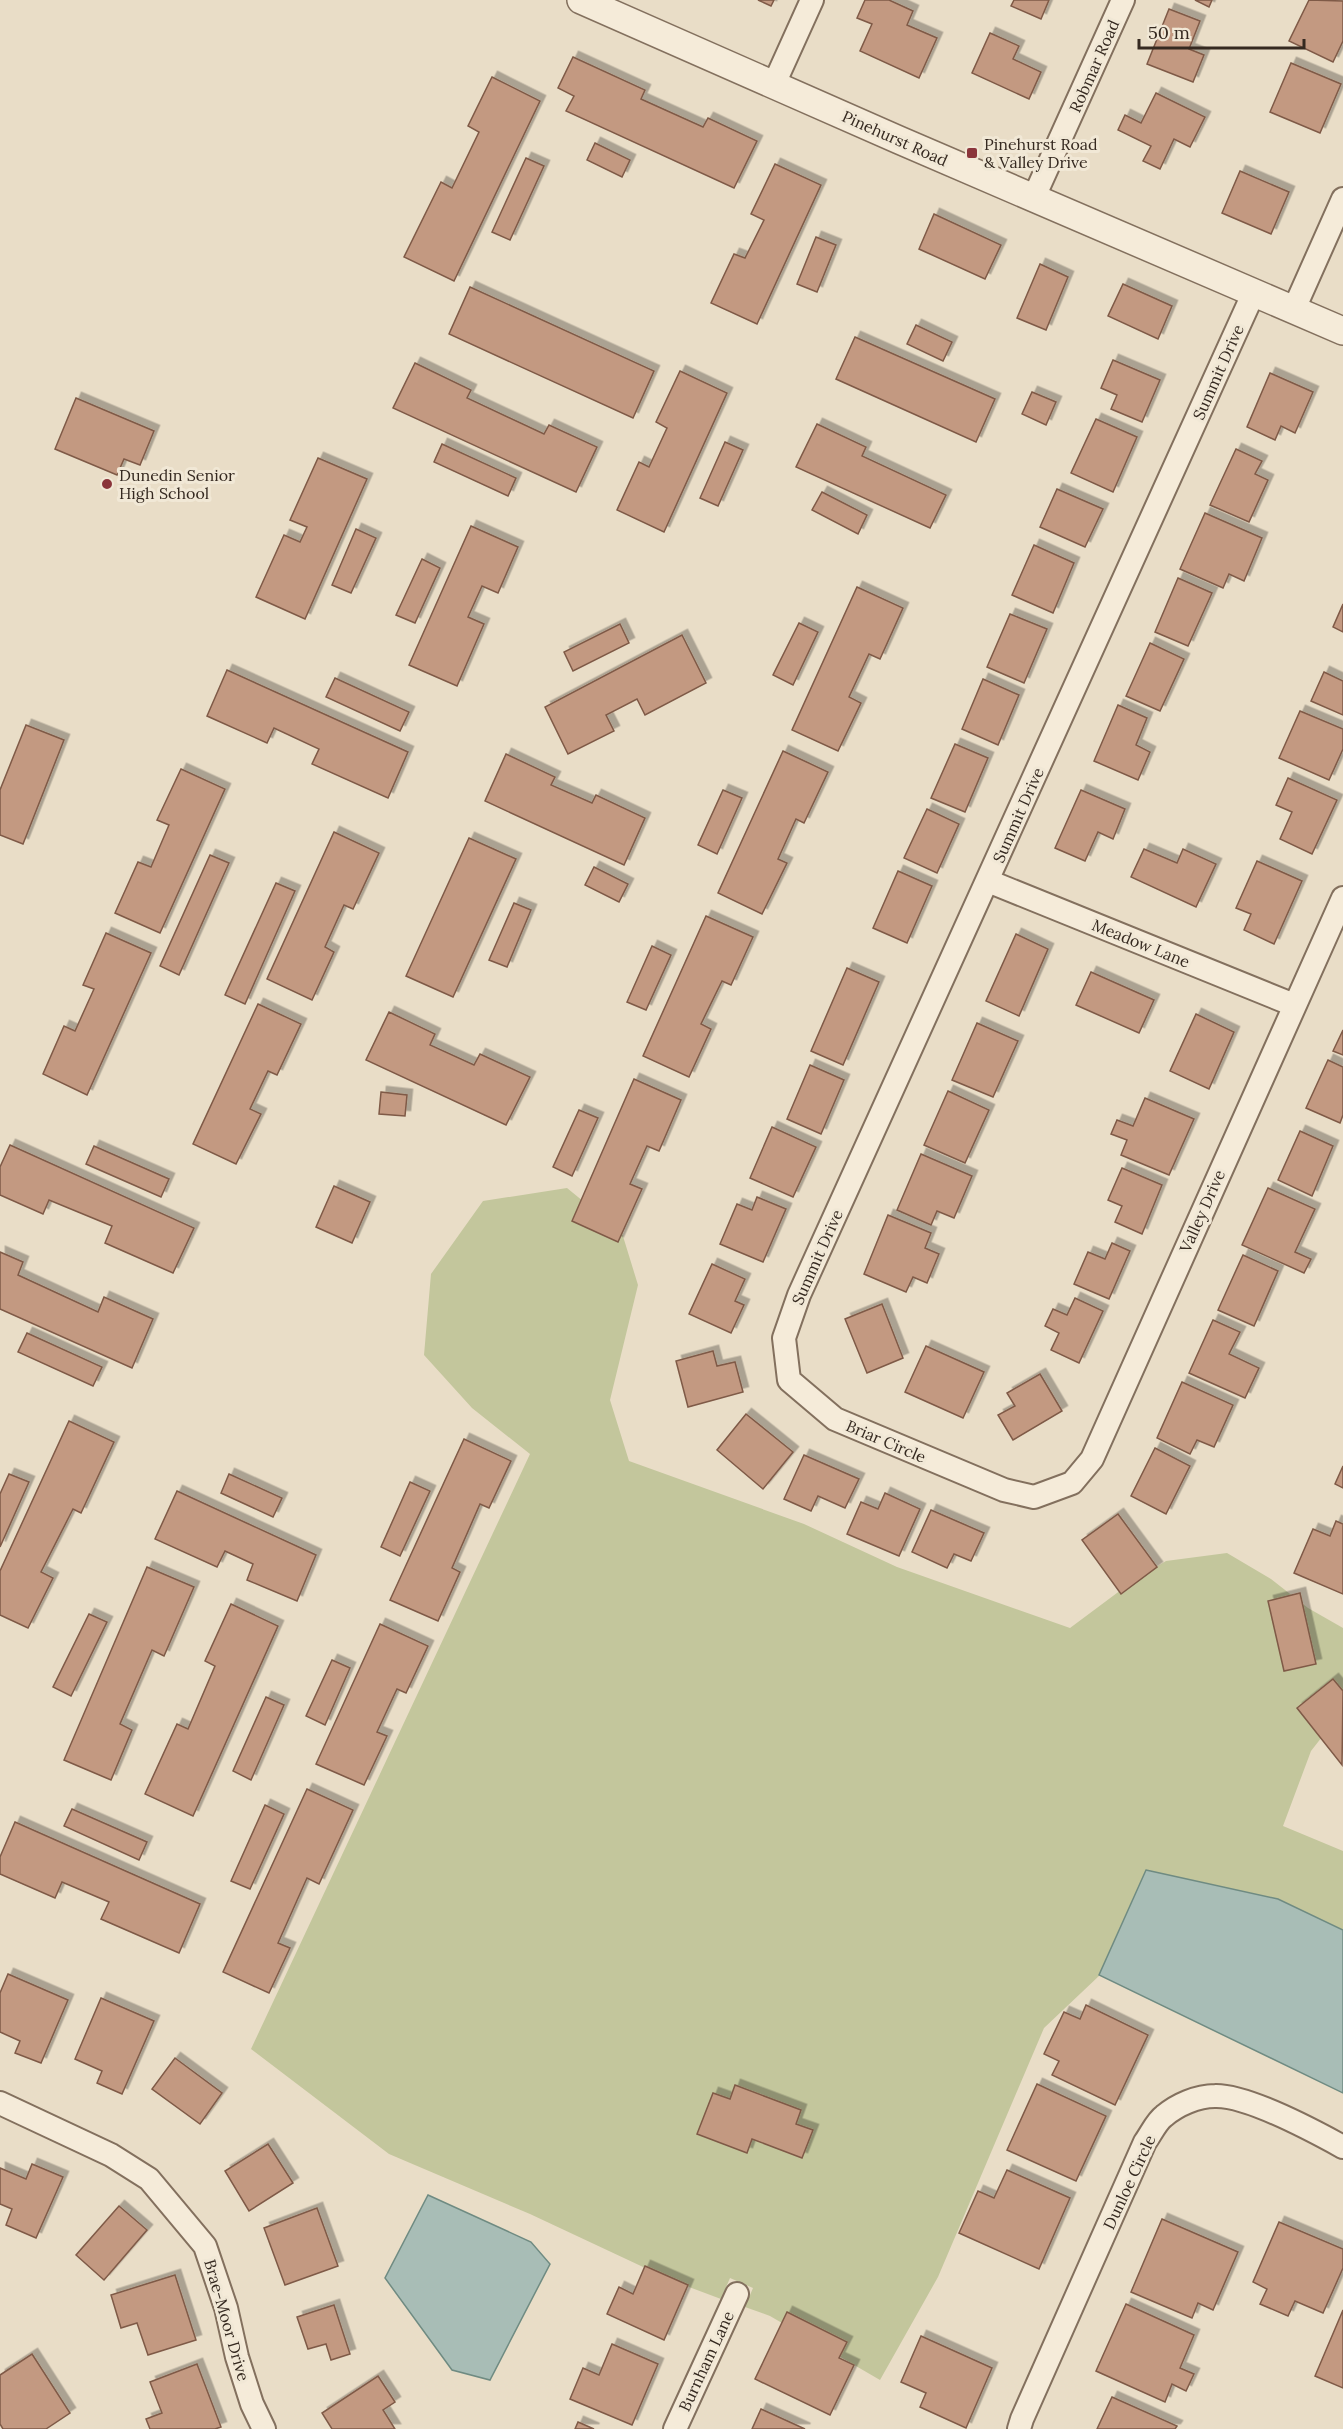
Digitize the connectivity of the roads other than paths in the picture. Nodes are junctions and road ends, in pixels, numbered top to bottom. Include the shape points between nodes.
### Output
1 (581, 0) edge
2 (812, 0) edge
3 (1123, 0) edge
4 (774, 84) junction
5 (1034, 197) junction
6 (1343, 200) edge
7 (1254, 292) junction
8 (1294, 309) junction
9 (1343, 331) edge
10 (988, 881) junction
11 (1343, 898) edge
12 (1294, 1005) junction
13 (784, 1338) joint
14 (1034, 1497) joint
15 (0, 2103) edge
16 (1343, 2147) edge
17 (737, 2294) dead end
18 (264, 2429) edge
19 (675, 2429) edge
20 (1019, 2429) edge

1 - 4 street, Pinehurst Road
2 - 4 street
3 - 5 street, Robmar Road
4 - 5 street, Pinehurst Road
5 - 7 street, Pinehurst Road
6 - 8 street
7 - 8 street, Pinehurst Road
7 - 10 street, Summit Drive
8 - 9 street, Pinehurst Road
10 - 12 street, Meadow Lane
10 - 13 street, Summit Drive via 799,1295
11 - 12 street, Valley Drive
12 - 14 street, Valley Drive via 1092,1459 1072,1483
13 - 14 street, Briar Circle via 789,1380 835,1419 1004,1490
15 - 18 street, Brae-Moor Drive via 111,2155 149,2179 206,2246 237,2357
16 - 20 street, Dunloe Circle via 1242,2100 1214,2095 1186,2102 1162,2117 1145,2142
17 - 19 street, Burnham Lane

